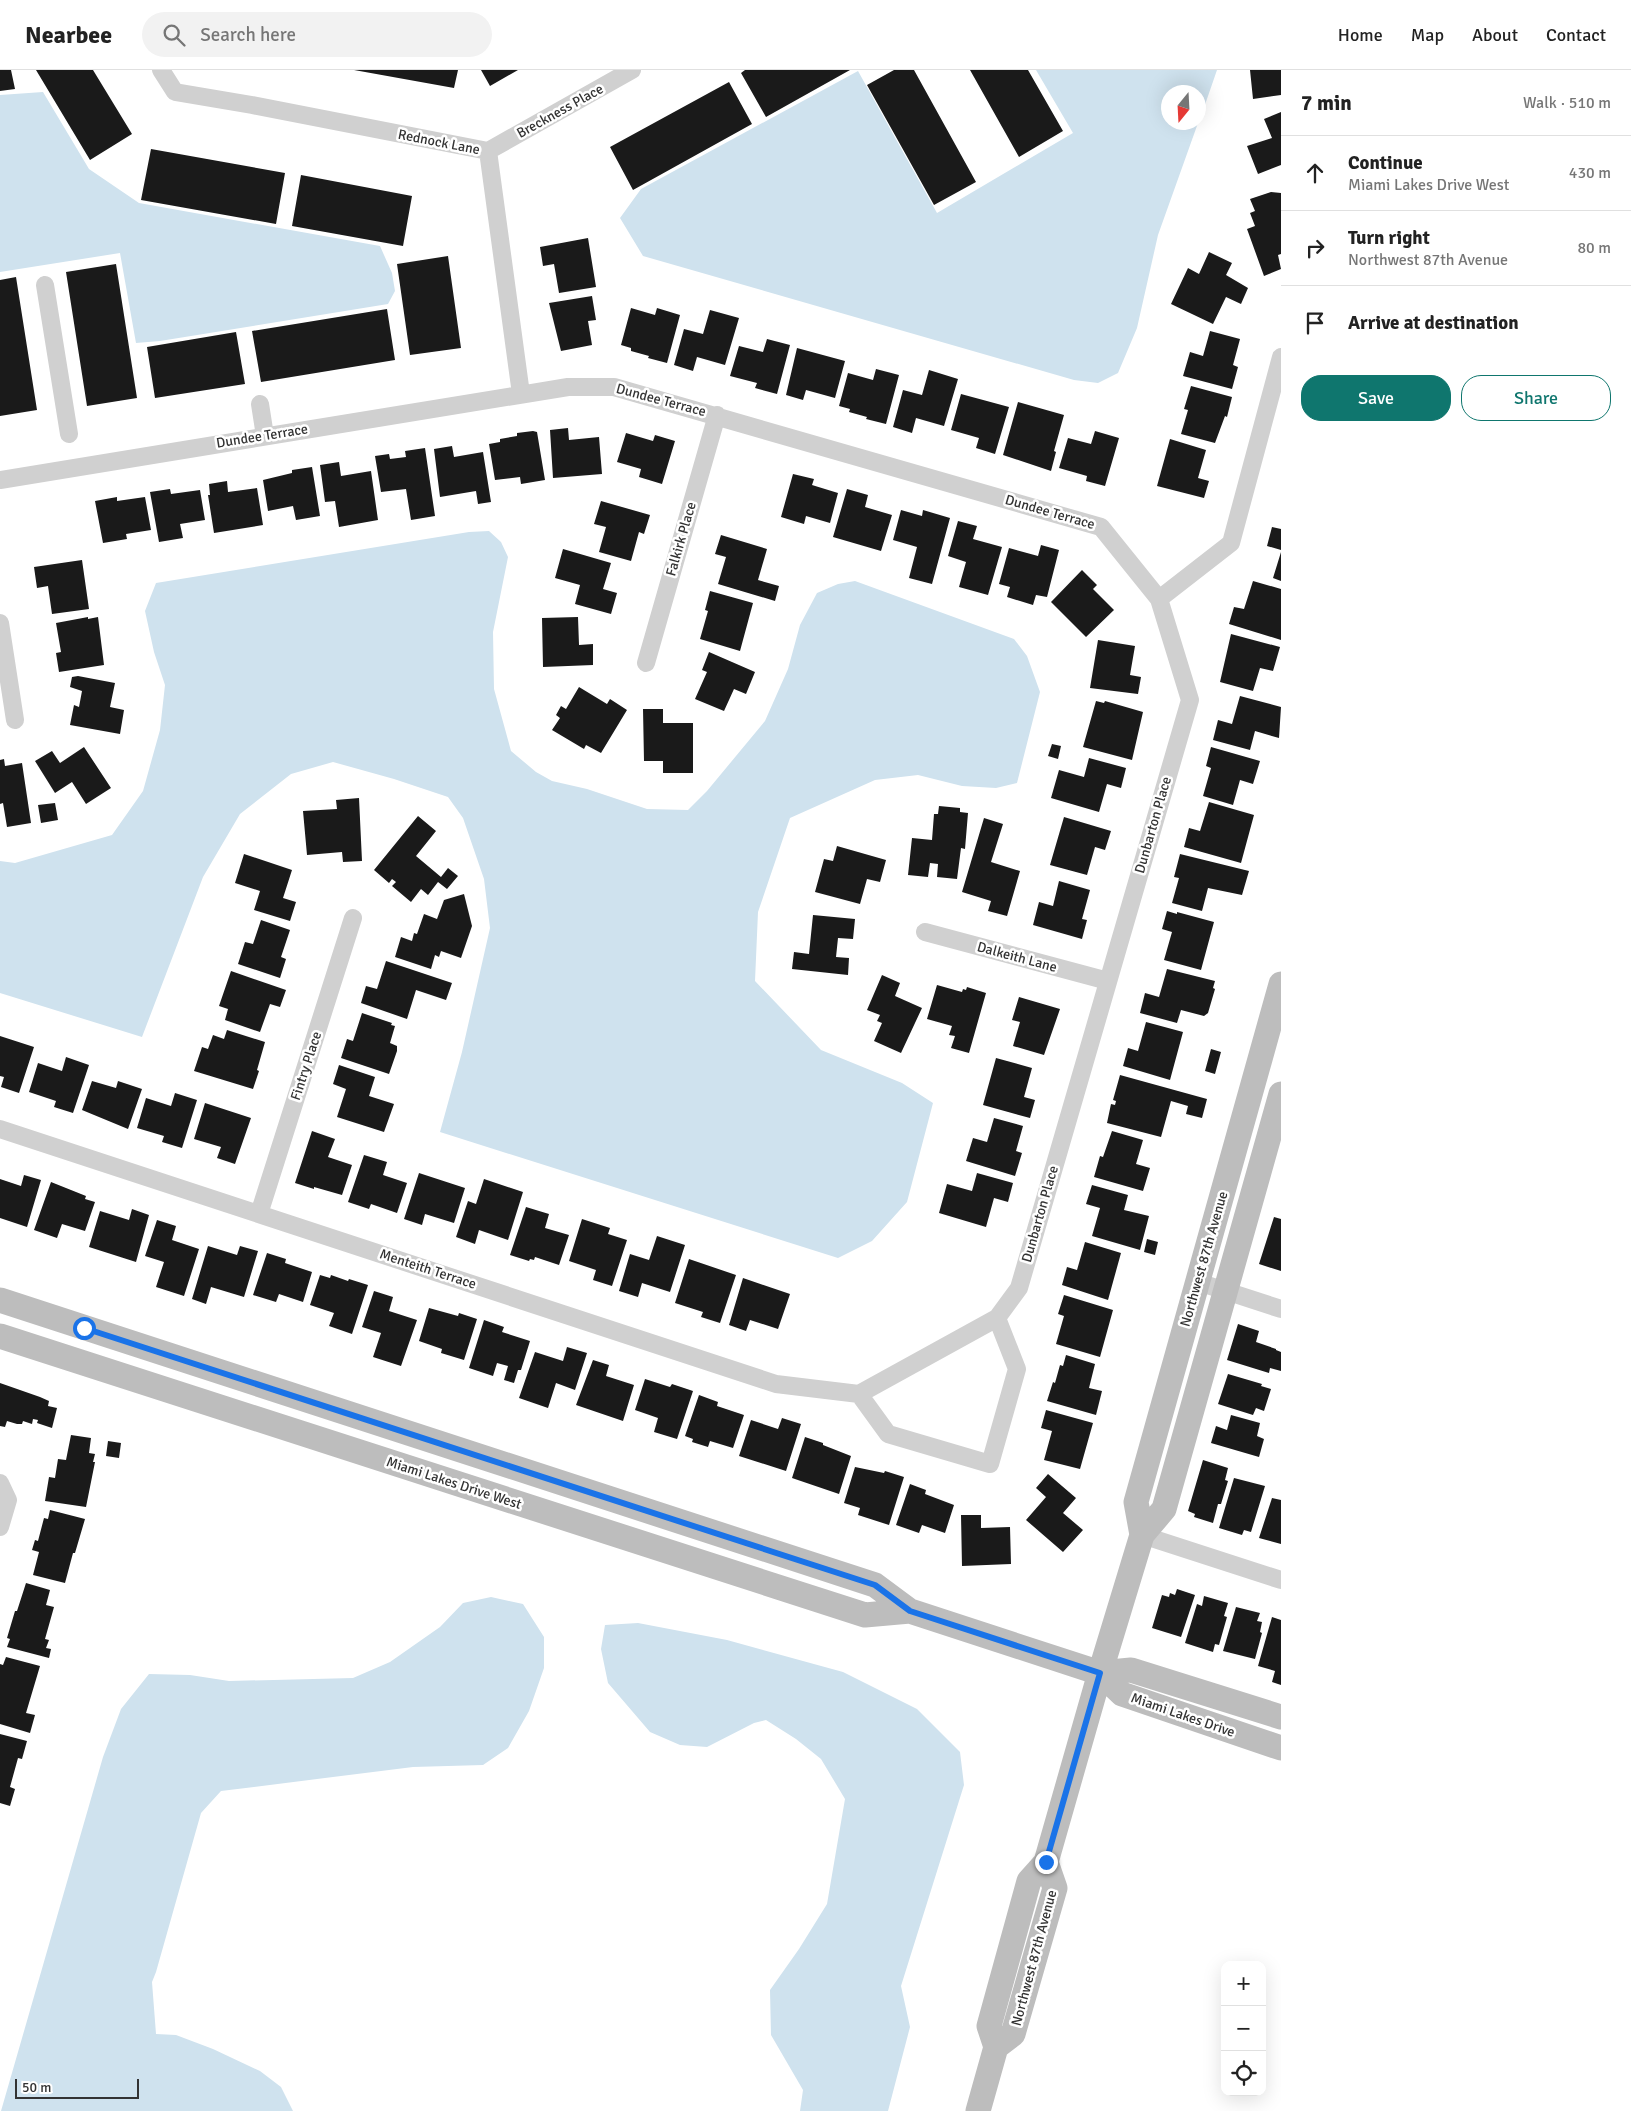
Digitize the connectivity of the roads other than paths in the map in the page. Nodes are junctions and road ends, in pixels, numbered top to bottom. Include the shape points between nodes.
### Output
1 (161, 70) edge
2 (632, 70) edge
3 (488, 151) junction
4 (45, 286) dead end
5 (1281, 357) edge
6 (521, 394) junction
7 (260, 404) dead end
8 (716, 415) junction
9 (69, 434) dead end
10 (265, 436) junction
11 (0, 480) edge
12 (1159, 599) junction
13 (0, 623) edge
14 (646, 663) dead end
15 (15, 720) dead end
16 (353, 918) dead end
17 (925, 932) dead end
18 (1108, 982) junction
19 (1281, 984) edge
20 (1250, 1096) junction
21 (1280, 1101) edge
22 (0, 1129) edge
23 (259, 1214) junction
24 (1198, 1282) junction
25 (1226, 1291) junction
26 (0, 1300) edge
27 (1281, 1308) edge
28 (997, 1318) junction
29 (0, 1336) edge
30 (859, 1394) junction
31 (0, 1483) edge
32 (0, 1527) edge
33 (1142, 1535) junction
34 (1281, 1580) edge
35 (910, 1611) junction
36 (1100, 1673) junction
37 (1281, 1717) edge
38 (1281, 1748) edge
39 (978, 2111) edge

1 - 3 street, Rednock Lane via 175,92
2 - 3 street, Breckness Place
3 - 6 street, Rednock Lane
4 - 9 street
5 - 12 street via 1231,543
6 - 8 street, Dundee Terrace via 568,387 614,387
6 - 10 street, Dundee Terrace
7 - 10 street
8 - 12 street, Dundee Terrace via 1101,527
8 - 14 street, Falkirk Place
10 - 11 street, Dundee Terrace
12 - 18 street, Dunbarton Place via 1190,700
13 - 15 street
16 - 23 street, Fintry Place
17 - 18 street, Dalkeith Lane
18 - 28 street, Dunbarton Place via 1019,1288
19 - 20 main road, Northwest 87th Avenue
20 - 21 street
20 - 24 main road, Northwest 87th Avenue
21 - 25 main road, Northwest 87th Avenue
22 - 23 street, Menteith Terrace
23 - 30 street, Menteith Terrace via 776,1384
24 - 25 street
24 - 33 main road, Northwest 87th Avenue via 1136,1502
25 - 27 street
25 - 33 main road, Northwest 87th Avenue via 1164,1509
26 - 35 main road, Miami Lakes Drive West via 875,1585
28 - 30 street, Dunbarton Place
28 - 30 street via 1017,1369 990,1464 888,1434
29 - 35 main road, Miami Lakes Drive West via 865,1615
31 - 32 street via 8,1500
33 - 34 street
33 - 36 main road, Northwest 87th Avenue
35 - 36 main road, Miami Lakes Drive West
36 - 37 main road, Miami Lakes Drive via 1132,1670
36 - 38 main road, Miami Lakes Drive via 1122,1694
36 - 39 main road, Northwest 87th Avenue via 1046,1862 1029,1881 989,2026 996,2047

